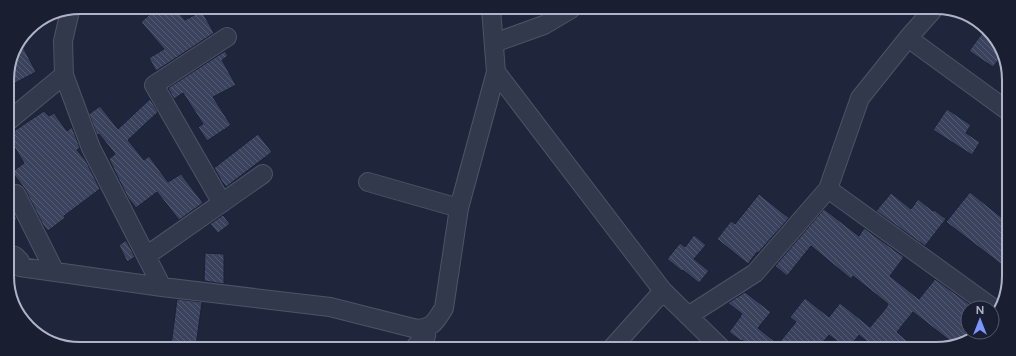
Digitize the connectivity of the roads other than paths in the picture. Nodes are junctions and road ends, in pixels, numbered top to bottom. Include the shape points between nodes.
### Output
1 (491, 14) edge
2 (563, 14) edge
3 (929, 14) edge
4 (69, 15) edge
5 (228, 37) dead end
6 (908, 38) junction
7 (494, 43) junction
8 (496, 72) junction
9 (64, 75) junction
10 (1002, 107) edge
11 (14, 116) edge
12 (263, 174) dead end
13 (368, 182) dead end
14 (828, 189) junction
15 (16, 194) dead end
16 (222, 203) junction
17 (459, 208) junction
18 (14, 256) edge
19 (146, 256) junction
20 (55, 272) junction
21 (162, 287) junction
22 (663, 291) junction
23 (982, 300) edge
24 (688, 316) junction
25 (427, 328) junction
26 (420, 342) edge
27 (617, 342) edge
28 (715, 342) edge

1 - 7 street
2 - 7 street via 544,25
3 - 6 street
4 - 9 street via 63,41
5 - 16 street via 154,85
6 - 10 street
6 - 14 street via 860,98
7 - 8 street
8 - 17 street
8 - 22 street
9 - 11 street
9 - 19 street via 91,148
12 - 16 street
13 - 17 street
14 - 23 street
14 - 24 street via 755,272
15 - 20 street
16 - 19 street
17 - 25 street via 444,308 436,321
18 - 20 street via 20,260 20,267
19 - 21 street
20 - 21 street
21 - 25 street via 330,307 417,329
22 - 24 street
22 - 27 street
24 - 28 street
25 - 26 street via 426,336

